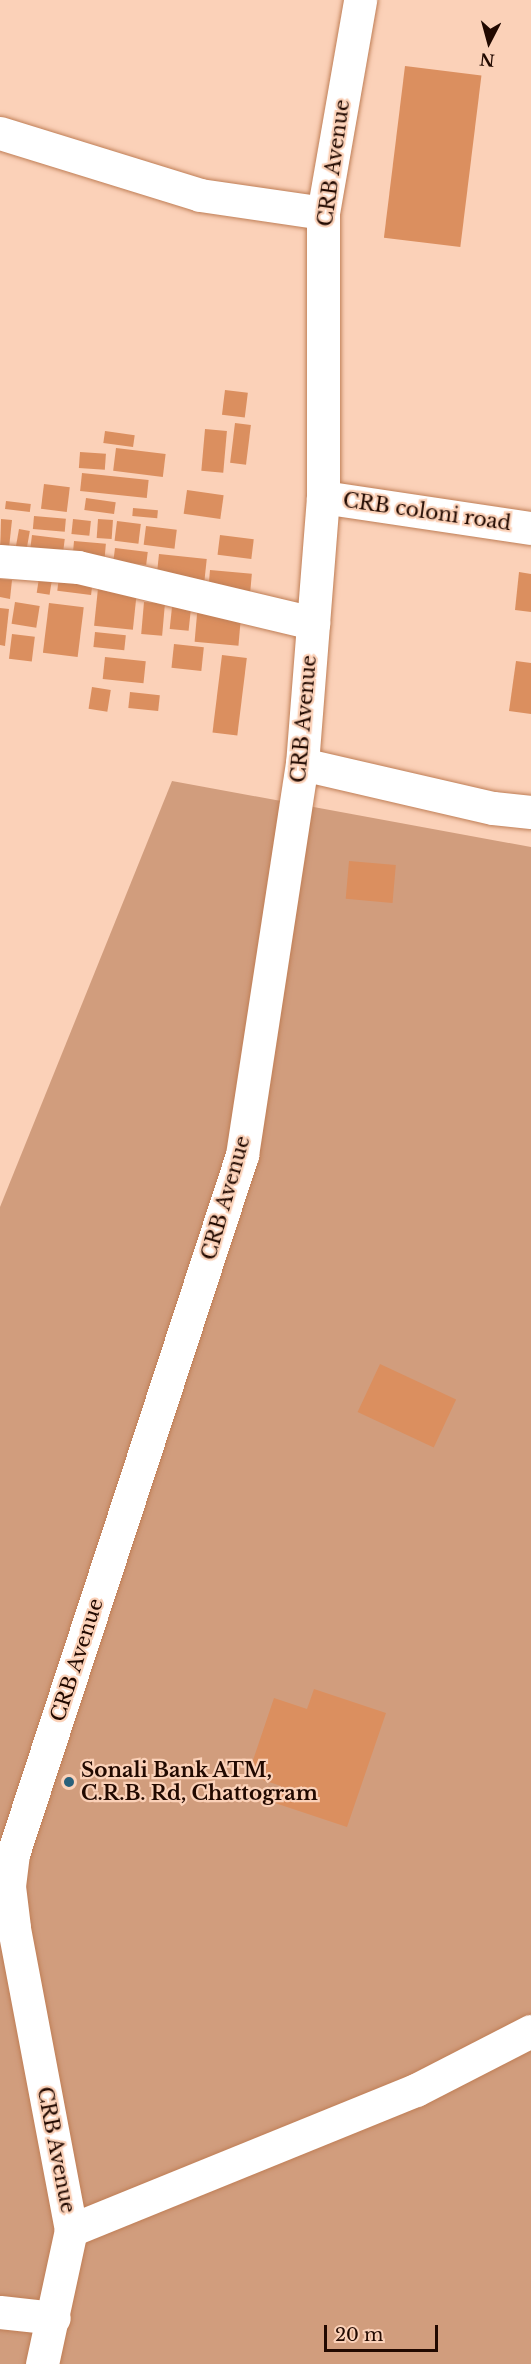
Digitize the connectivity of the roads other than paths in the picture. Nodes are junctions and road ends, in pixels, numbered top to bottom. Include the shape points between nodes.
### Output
1 (360, 0) edge
2 (0, 133) edge
3 (323, 213) junction
4 (323, 497) junction
5 (531, 528) edge
6 (0, 561) edge
7 (313, 623) junction
8 (302, 764) junction
9 (531, 812) edge
10 (531, 2031) edge
11 (71, 2230) junction
12 (0, 2312) edge
13 (54, 2318) junction
14 (42, 2364) edge

1 - 3 main road, CRB Avenue
2 - 3 main road via 200,195
3 - 4 main road, CRB Avenue
4 - 5 main road, CRB coloni road
4 - 7 main road, CRB Avenue
6 - 7 main road via 78,567
7 - 8 main road, CRB Avenue
8 - 9 main road via 493,808
8 - 11 main road, CRB Avenue via 242,1155 13,1854 9,1886 14,1927
10 - 11 main road via 416,2090
11 - 13 main road, CRB Avenue
12 - 13 main road
13 - 14 main road, CRB Avenue

